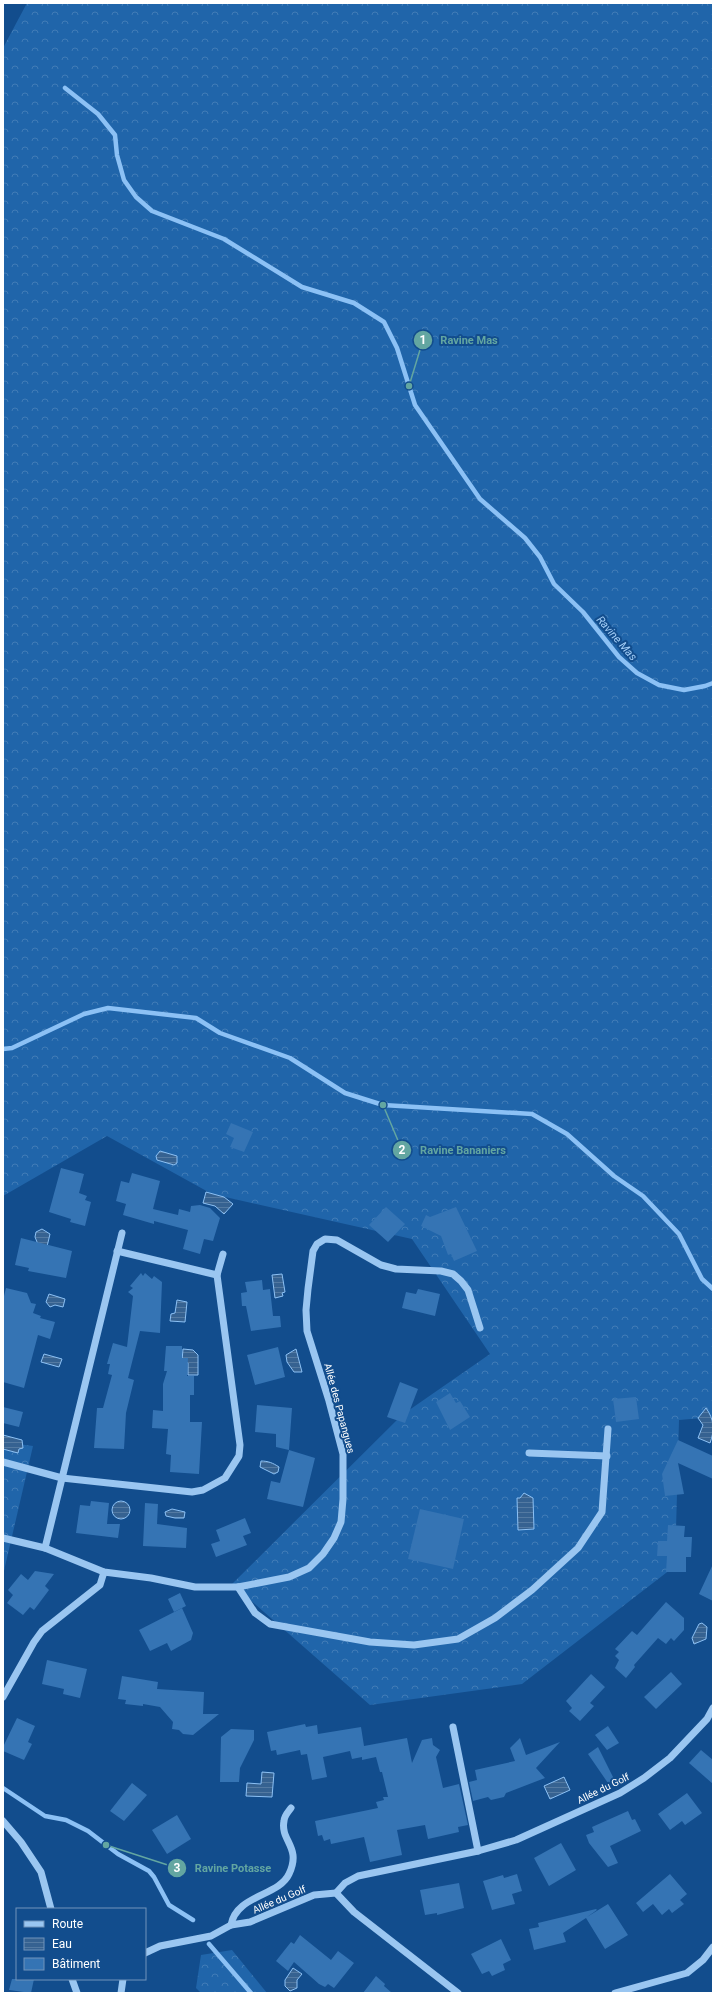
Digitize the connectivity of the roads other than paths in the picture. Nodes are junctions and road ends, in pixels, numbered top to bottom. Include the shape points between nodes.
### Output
1 (122, 1233) dead end
2 (118, 1251) junction
3 (223, 1254) dead end
4 (217, 1275) junction
5 (480, 1328) dead end
6 (608, 1429) dead end
7 (529, 1453) dead end
8 (607, 1456) junction
9 (3, 1462) edge
10 (62, 1478) junction
11 (3, 1538) edge
12 (45, 1548) junction
13 (104, 1572) junction
14 (238, 1587) junction
15 (3, 1697) edge
16 (713, 1708) edge
17 (453, 1728) dead end
18 (291, 1808) dead end
19 (3, 1821) edge
20 (478, 1851) junction
21 (336, 1893) junction
22 (52, 1908) edge
23 (231, 1925) junction
24 (713, 1947) edge
25 (146, 1953) edge
26 (72, 1980) edge
27 (123, 1980) edge
28 (77, 1993) edge
29 (121, 1993) edge
30 (458, 1993) edge
31 (615, 1993) edge

1 - 2 street
2 - 4 street
2 - 10 street
3 - 4 street
4 - 10 street via 240,1445 239,1456 225,1478 203,1490 192,1492
5 - 14 street, Allée des Papangues via 468,1290 453,1274 396,1269 381,1265 338,1240 325,1240 317,1244 313,1250 308,1289 306,1331 329,1400 343,1454 341,1522 327,1549 309,1568 289,1577
6 - 8 street
7 - 8 street
8 - 14 street via 602,1512 578,1548 532,1590 496,1618 458,1639 414,1645 370,1642 270,1624 255,1613
9 - 10 street
10 - 12 street
11 - 12 street, Allée des Papangues
12 - 13 street, Allée des Papangues
13 - 14 street, Allée des Papangues via 195,1587
13 - 15 street via 100,1585 42,1631
16 - 20 street, Allée du Golf via 707,1719 670,1758 620,1793 516,1840
17 - 20 street
18 - 23 street, Allée du Golf via 284,1820 283,1828 293,1849 294,1864 288,1876 282,1884 252,1899 236,1913
19 - 22 street via 21,1842 40,1872
20 - 21 street, Allée du Golf via 358,1876 345,1883
21 - 23 street, Allée du Golf via 314,1895 250,1922
21 - 30 street via 354,1912
23 - 25 street, Allée du Golf via 211,1936 160,1946
24 - 31 street via 703,1960 687,1973
26 - 28 street
27 - 29 street

